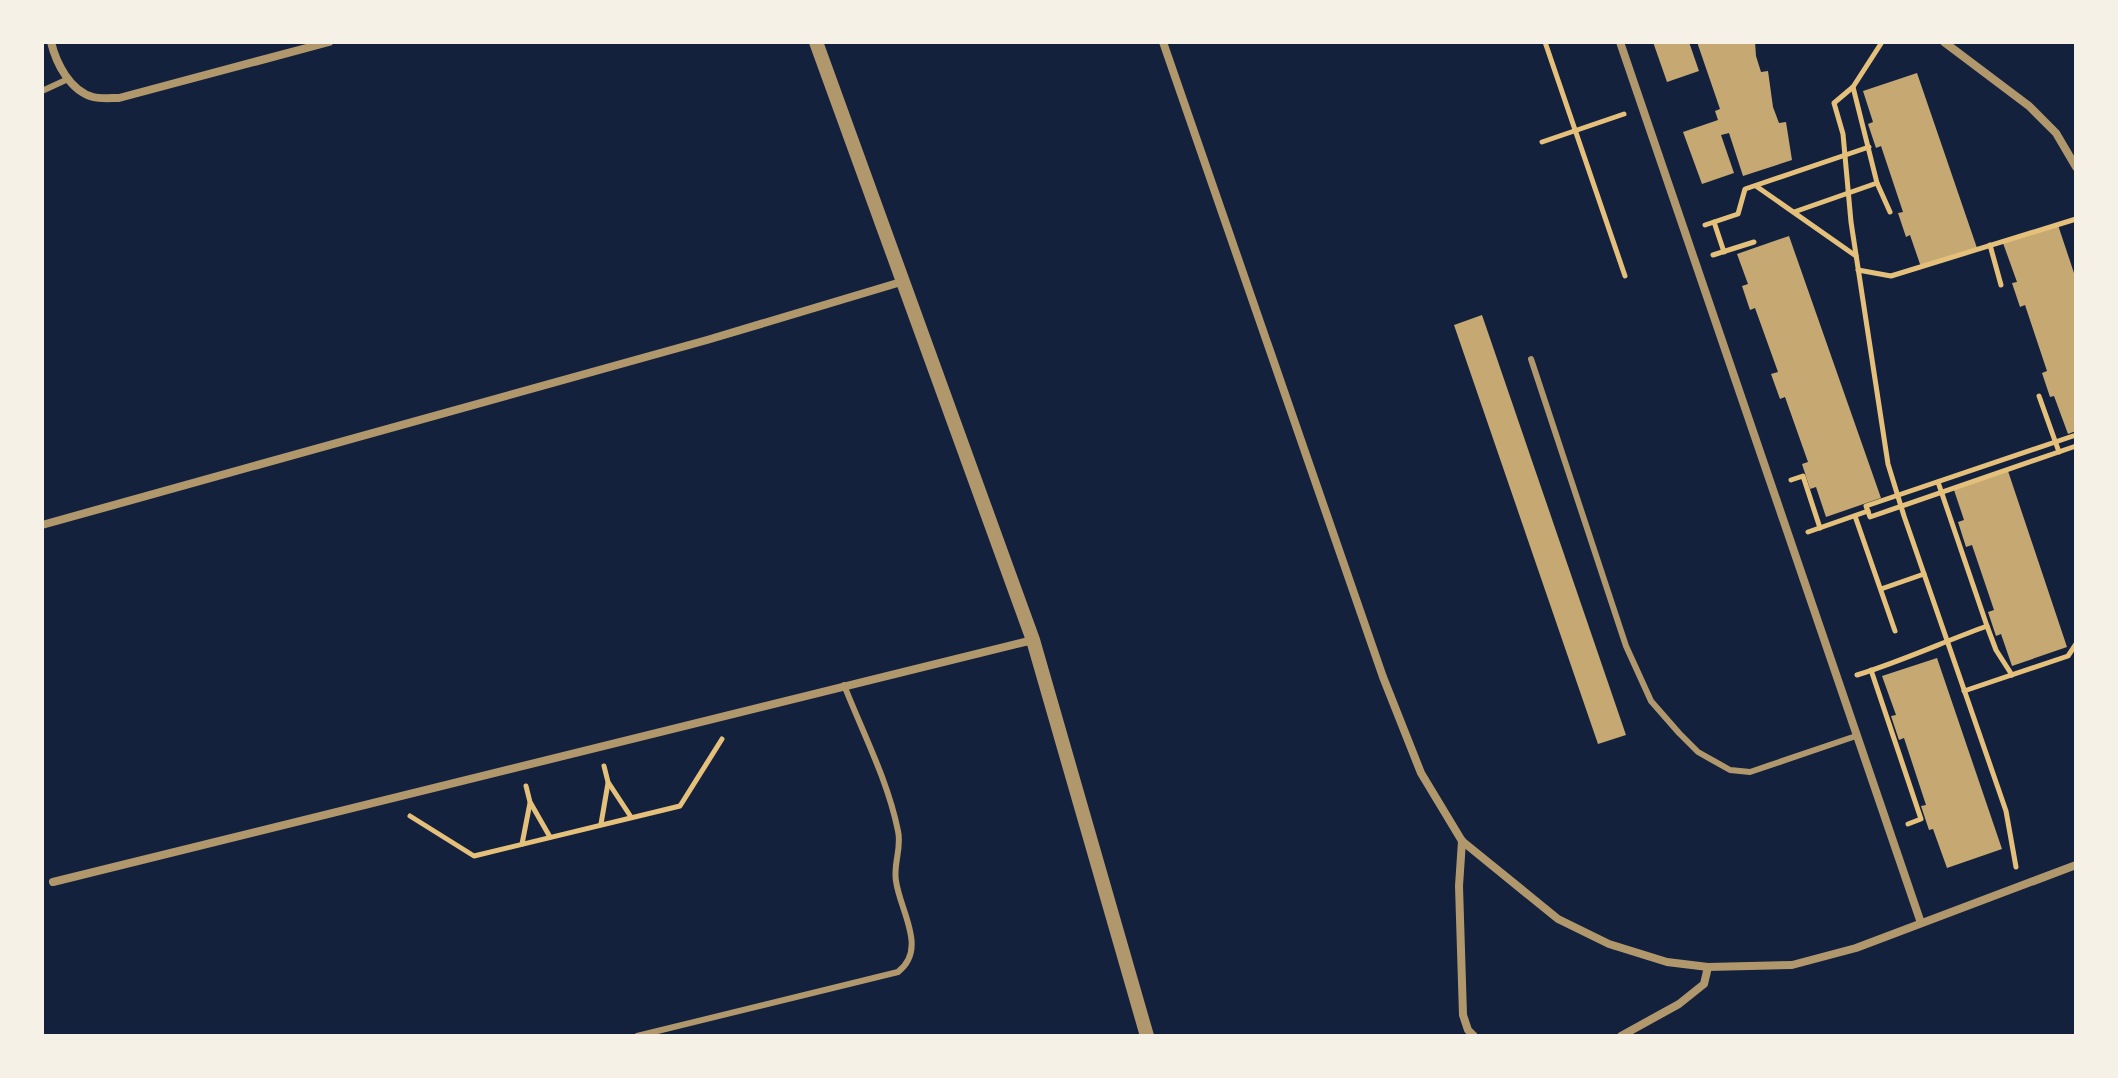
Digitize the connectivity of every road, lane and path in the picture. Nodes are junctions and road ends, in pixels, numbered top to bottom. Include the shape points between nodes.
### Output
1 (51, 42) edge
2 (329, 42) edge
3 (816, 42) edge
4 (1163, 42) edge
5 (1545, 42) edge
6 (1620, 42) edge
7 (1882, 42) edge
8 (1944, 42) edge
9 (68, 79) junction
10 (1853, 87) junction
11 (42, 91) edge
12 (1625, 113) dead end
13 (1576, 131) junction
14 (1542, 142) dead end
15 (1869, 147) junction
16 (1845, 155) junction
17 (2076, 167) edge
18 (1877, 183) junction
19 (1755, 186) junction
20 (1848, 194) junction
21 (1794, 212) junction
22 (1890, 212) dead end
23 (2076, 219) edge
24 (1714, 222) junction
25 (1686, 232) junction
26 (1754, 242) dead end
27 (1990, 245) junction
28 (1724, 252) junction
29 (1856, 256) junction
30 (1696, 261) junction
31 (1858, 270) junction
32 (1625, 276) dead end
33 (901, 282) junction
34 (2001, 285) dead end
35 (1531, 359) dead end
36 (2039, 396) dead end
37 (2076, 435) edge
38 (2055, 442) junction
39 (2076, 446) edge
40 (2059, 452) junction
41 (1938, 482) junction
42 (1771, 486) junction
43 (1941, 492) junction
44 (1898, 495) junction
45 (1901, 506) junction
46 (1868, 511) junction
47 (1855, 516) junction
48 (42, 525) edge
49 (1820, 528) junction
50 (1788, 538) junction
51 (1924, 574) junction
52 (1881, 589) junction
53 (1987, 626) junction
54 (1895, 631) dead end
55 (1033, 640) junction
56 (1947, 640) junction
57 (2076, 644) edge
58 (1871, 670) junction
59 (2012, 675) junction
60 (1837, 681) junction
61 (844, 685) junction
62 (1964, 691) junction
63 (739, 711) junction
64 (1856, 736) junction
65 (599, 746) junction
66 (522, 765) junction
67 (608, 782) junction
68 (385, 800) junction
69 (530, 802) junction
70 (631, 817) junction
71 (600, 825) junction
72 (1889, 830) junction
73 (550, 837) junction
74 (1462, 841) junction
75 (522, 844) junction
76 (2076, 865) edge
77 (53, 882) dead end
78 (2019, 886) junction
79 (1921, 923) junction
80 (1708, 967) junction
81 (637, 1036) edge
82 (1147, 1036) edge
83 (1474, 1036) edge
84 (1621, 1036) edge

1 - 9 street
2 - 9 street via 119,98 92,97
3 - 33 street
4 - 74 street via 1383,677 1421,773
5 - 13 path
6 - 25 street
7 - 10 path
8 - 17 street via 2029,106 2056,133
9 - 11 lane
10 - 15 path
10 - 16 path via 1834,103
12 - 13 path
13 - 14 path
13 - 32 path
15 - 16 path
15 - 18 path
16 - 19 path
16 - 20 path
18 - 20 path
18 - 22 path
19 - 21 path
19 - 24 path via 1745,189 1738,214
20 - 21 path
20 - 29 path
21 - 29 path
23 - 27 path
24 - 25 path
24 - 28 path
25 - 30 street
26 - 28 path
27 - 31 path via 1891,276
27 - 34 path
28 - 30 path
29 - 31 path
30 - 42 street
31 - 44 path via 1888,464
33 - 48 street
33 - 55 street
35 - 64 lane via 1626,646 1651,701 1669,723 1698,752 1730,770 1750,772
36 - 38 path
37 - 38 path
38 - 40 path
38 - 41 path
39 - 40 path
40 - 43 path
41 - 43 path
41 - 44 path
42 - 49 path via 1803,476
42 - 50 street
43 - 45 path
43 - 53 path
44 - 45 path
44 - 46 path via 1866,506
45 - 46 path via 1870,517
45 - 51 path
46 - 47 path
47 - 49 path
47 - 52 path
49 - 50 path
50 - 60 street
51 - 52 path
51 - 56 path
52 - 54 path
53 - 56 path
53 - 59 path
55 - 61 street
55 - 82 street
56 - 58 path
56 - 62 path
57 - 59 path via 2068,656
58 - 60 path
58 - 72 path via 1921,819
59 - 62 path
60 - 64 street
61 - 63 street
61 - 81 lane via 899,835 896,883 911,933 909,964 898,972
62 - 78 path via 2006,811
63 - 65 street
63 - 70 path via 680,806
64 - 72 street
65 - 66 street
65 - 67 path
66 - 68 street
66 - 69 path
67 - 70 path
67 - 71 path
68 - 75 path via 474,856
68 - 77 street
69 - 73 path
69 - 75 path
70 - 71 path
71 - 73 path
72 - 79 street
73 - 75 path
74 - 80 street via 1558,919 1609,944 1667,962
74 - 83 street via 1463,1015
76 - 78 street
78 - 79 street
79 - 80 street via 1792,965
80 - 84 street via 1704,984 1679,1004

